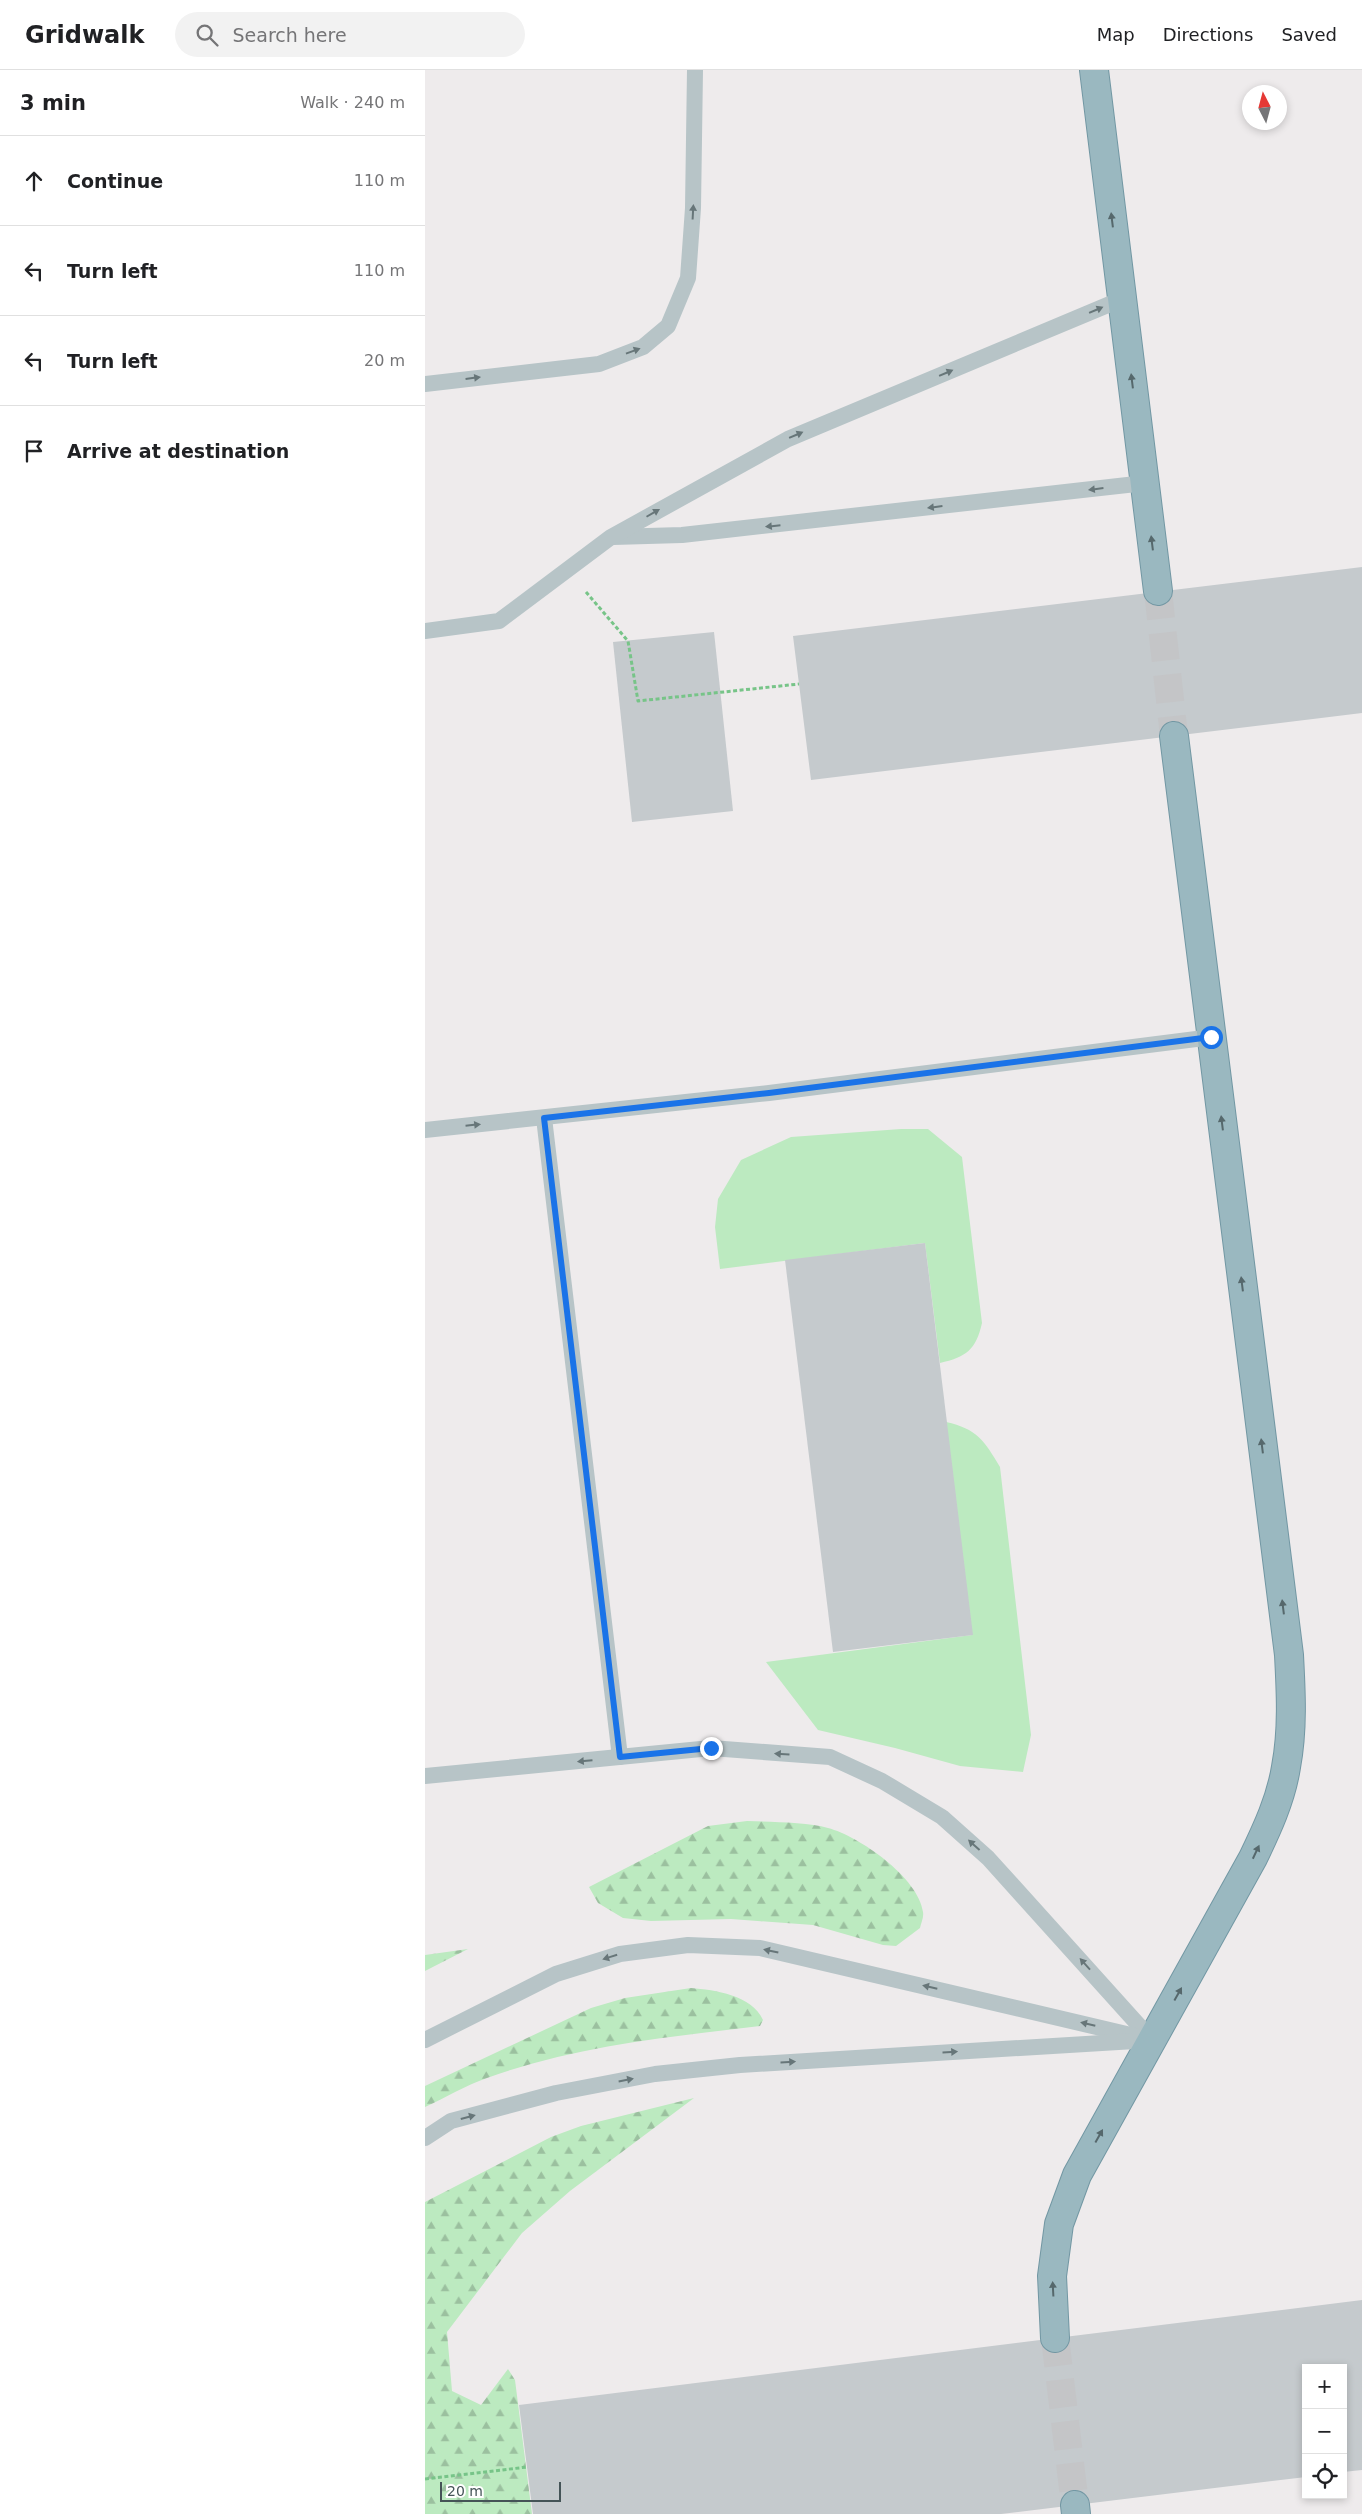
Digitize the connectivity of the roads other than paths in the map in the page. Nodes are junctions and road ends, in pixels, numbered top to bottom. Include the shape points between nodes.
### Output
1 (695, 70) edge
2 (1093, 70) edge
3 (1122, 299) junction
4 (425, 384) edge
5 (1145, 483) junction
6 (611, 537) junction
7 (1158, 591) tunnel mouth
8 (425, 631) edge
9 (1174, 736) tunnel mouth
10 (1211, 1037) junction
11 (544, 1118) junction
12 (425, 1130) edge
13 (620, 1757) junction
14 (425, 1776) edge
15 (425, 2040) edge
16 (1153, 2040) junction
17 (425, 2138) edge
18 (1055, 2338) tunnel mouth

4 -> 1 lane via 599,364 643,347 668,326 688,278 693,208
3 -> 2 highway
5 -> 3 highway
6 -> 3 lane via 788,439
5 -> 6 lane via 701,533
7 -> 5 highway
6 - 8 lane via 499,621
9 - 10 highway
10 - 11 lane
16 -> 10 highway via 1273,1816 1286,1768 1292,1706 1289,1655
12 -> 11 lane
11 - 13 lane
13 -> 14 lane
16 -> 13 lane via 988,1858 942,1817 883,1781 830,1757 711,1748
16 -> 15 lane via 759,1948 688,1944 620,1954 556,1974
17 -> 16 lane via 451,2121 556,2093 655,2074 740,2065
18 -> 16 highway via 1052,2276 1059,2224 1077,2175

